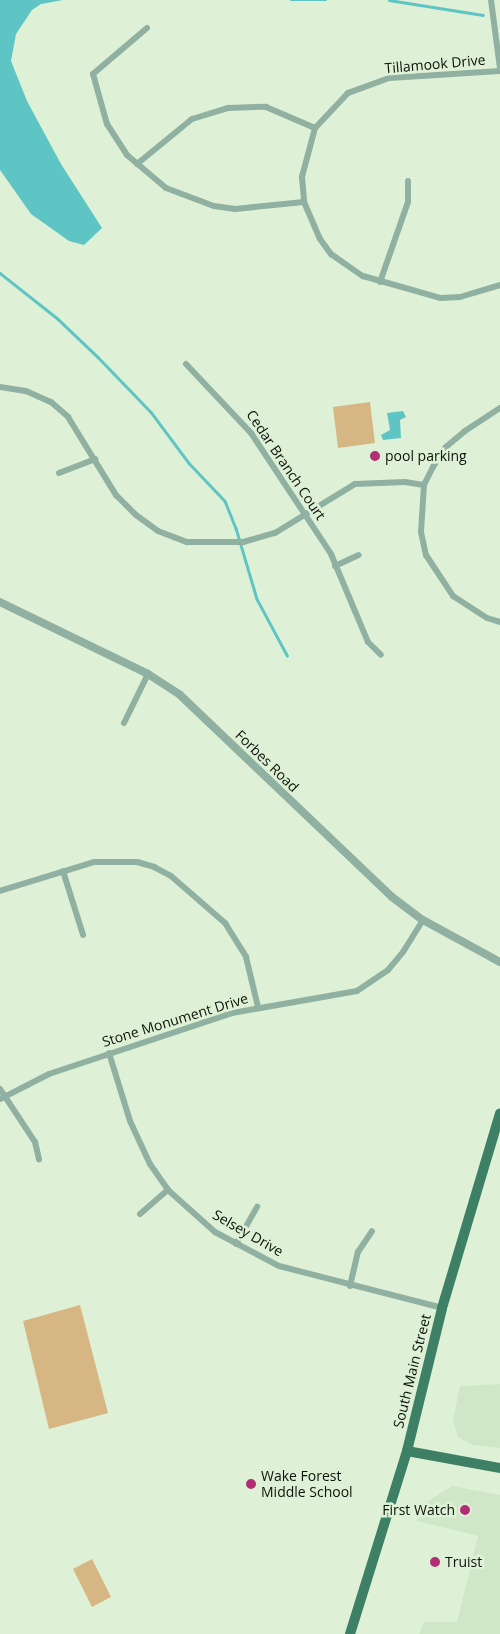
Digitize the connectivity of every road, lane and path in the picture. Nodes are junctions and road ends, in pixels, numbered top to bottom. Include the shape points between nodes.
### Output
1 (491, 0) edge
2 (147, 28) dead end
3 (500, 69) edge
4 (315, 128) junction
5 (137, 164) junction
6 (408, 180) dead end
7 (304, 202) junction
8 (380, 282) junction
9 (500, 285) edge
10 (186, 364) dead end
11 (0, 387) edge
12 (500, 408) edge
13 (95, 459) junction
14 (59, 473) dead end
15 (424, 485) junction
16 (306, 515) junction
17 (359, 555) dead end
18 (335, 566) junction
19 (0, 602) edge
20 (500, 622) edge
21 (381, 655) dead end
22 (148, 674) junction
23 (124, 723) dead end
24 (63, 871) junction
25 (0, 891) edge
26 (423, 920) junction
27 (83, 934) dead end
28 (500, 962) edge
29 (258, 1007) junction
30 (109, 1053) junction
31 (0, 1089) edge
32 (2, 1098) edge
33 (500, 1113) edge
34 (39, 1160) dead end
35 (168, 1190) junction
36 (257, 1207) dead end
37 (140, 1214) dead end
38 (372, 1232) dead end
39 (236, 1244) junction
40 (350, 1286) junction
41 (442, 1308) junction
42 (407, 1451) junction
43 (500, 1468) edge
44 (350, 1634) edge

1 - 3 street
2 - 5 street via 93,74 111,133
3 - 4 street, Tillamook Drive via 406,76 370,83 348,94
4 - 5 street via 273,108 228,108 192,119
4 - 7 street, Tillamook Drive via 302,177
5 - 7 street via 166,188 214,206 235,209
6 - 8 street via 408,202
7 - 8 street, Tillamook Drive via 313,226 331,254 357,273
8 - 9 street, Tillamook Drive via 441,298 460,297
10 - 16 street, Cedar Branch Court via 252,433
11 - 13 street via 26,391 51,402 68,417
12 - 15 street via 464,431 446,448
13 - 14 street
13 - 16 street via 116,495 136,515 158,531 188,542 243,542 275,533
15 - 16 street via 405,482 355,484
15 - 20 street via 421,532 426,555 453,596 487,618
16 - 18 street, Cedar Branch Court
17 - 18 street
18 - 21 street, Cedar Branch Court via 368,642
19 - 22 street, Forbes Road
22 - 23 street
22 - 26 street, Forbes Road via 180,694 365,872
24 - 25 street
24 - 27 street
24 - 29 street via 111,860 137,862 171,876 219,917 238,941 246,957
26 - 28 street, Forbes Road
26 - 29 street, Stone Monument Drive via 403,952 374,982 339,996
29 - 30 street, Stone Monument Drive
30 - 32 street, Stone Monument Drive via 49,1074
30 - 35 street, Selsey Drive via 139,1142
31 - 32 street
32 - 34 street via 35,1142
33 - 41 main road, South Main Street
35 - 37 street
35 - 39 street, Selsey Drive via 215,1232
36 - 39 street
38 - 40 street via 358,1252
39 - 40 street, Selsey Drive via 280,1266
40 - 41 street, Selsey Drive
41 - 42 main road, South Main Street
42 - 43 main road
42 - 44 main road, South Main Street

